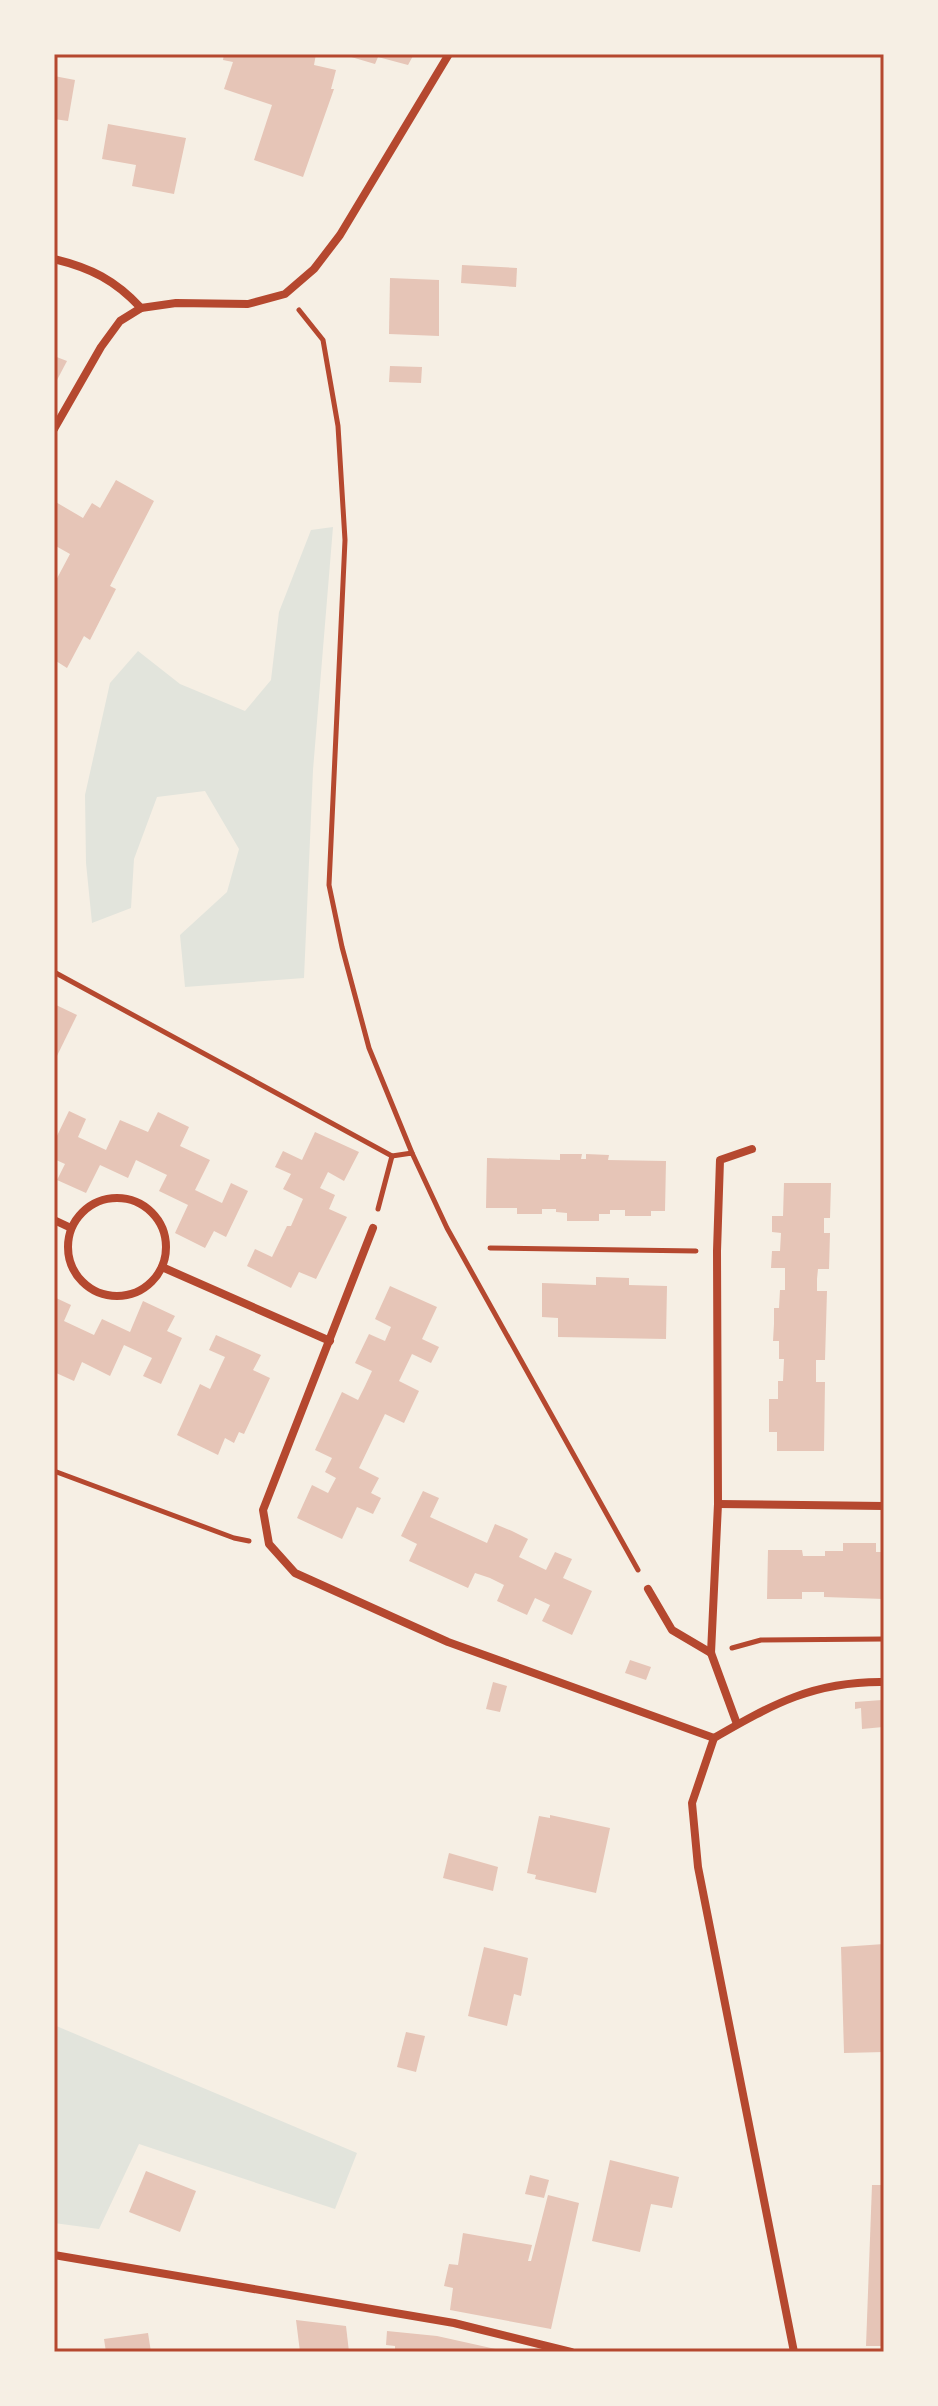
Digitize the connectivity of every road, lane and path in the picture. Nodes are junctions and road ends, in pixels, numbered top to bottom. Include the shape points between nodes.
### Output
1 (449, 54) edge
2 (54, 259) edge
3 (285, 294) junction
4 (141, 308) junction
5 (54, 429) edge
6 (752, 1149) dead end
7 (412, 1153) dead end
8 (392, 1156) dead end
9 (54, 1220) edge
10 (71, 1228) junction
11 (373, 1228) joint
12 (490, 1248) dead end
13 (717, 1251) junction
14 (162, 1267) junction
15 (330, 1341) junction
16 (54, 1471) edge
17 (718, 1504) junction
18 (884, 1506) edge
19 (269, 1544) junction
20 (648, 1589) dead end
21 (884, 1639) edge
22 (711, 1653) junction
23 (884, 1682) edge
24 (737, 1724) junction
25 (714, 1738) junction
26 (54, 2255) edge
27 (571, 2352) edge
28 (794, 2352) edge

1 - 3 street via 340,235 314,269
2 - 4 street via 120,286
3 - 4 street via 248,304
3 - 7 path via 323,340 338,426 345,540 329,885 369,1048
4 - 5 street via 120,321 101,347
6 - 13 street via 720,1160
8 - 11 path
9 - 10 street
10 - 14 street via 68,1245 77,1276 105,1295 139,1291
10 - 14 street via 92,1204 122,1198 137,1202 150,1210 166,1236
11 - 15 street
12 - 13 path
13 - 17 street
14 - 15 street
15 - 19 street via 263,1510
16 - 19 path via 234,1538
17 - 18 street
17 - 22 street
19 - 25 street via 295,1573 448,1642
20 - 22 street via 672,1630
21 - 22 path via 761,1640
22 - 24 street
23 - 24 street via 810,1690
24 - 25 street
25 - 28 street via 692,1803 698,1867
26 - 27 street via 454,2323

